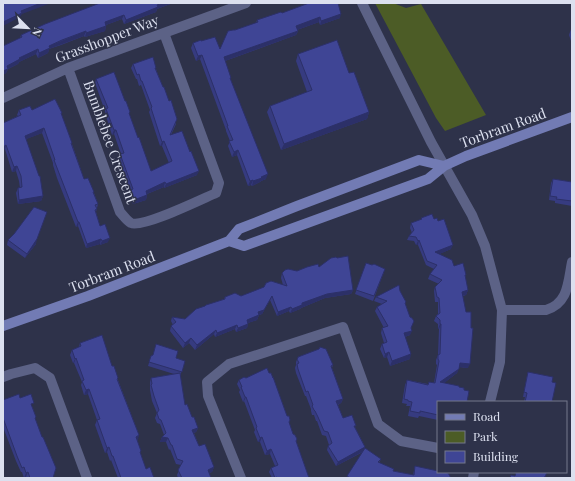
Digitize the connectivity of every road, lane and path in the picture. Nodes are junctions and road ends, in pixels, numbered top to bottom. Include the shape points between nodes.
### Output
1 (246, 3) edge
2 (362, 3) edge
3 (164, 33) junction
4 (68, 68) junction
5 (3, 98) edge
6 (572, 117) edge
7 (444, 166) junction
8 (229, 241) junction
9 (572, 262) edge
10 (502, 310) junction
11 (3, 326) edge
12 (3, 377) edge
13 (490, 401) edge
14 (437, 448) edge
15 (87, 478) edge
16 (241, 478) edge

1 - 3 street, Grasshopper Way
2 - 7 street
3 - 4 street, Grasshopper Way
3 - 4 street, Bumblebee Crescent via 219,183 216,193 161,217 136,224 129,223 120,212
4 - 5 street, Grasshopper Way
6 - 7 main road, Torbram Road
7 - 8 main road, Torbram Road via 428,179 244,246
7 - 8 main road, Torbram Road via 419,160 239,229
7 - 10 street via 472,215 485,246
8 - 11 main road, Torbram Road
9 - 10 street via 566,293 552,308
10 - 13 street via 500,362
12 - 15 street via 35,368 50,378
14 - 16 street via 401,441 378,424 343,327 229,364 207,382 208,396

